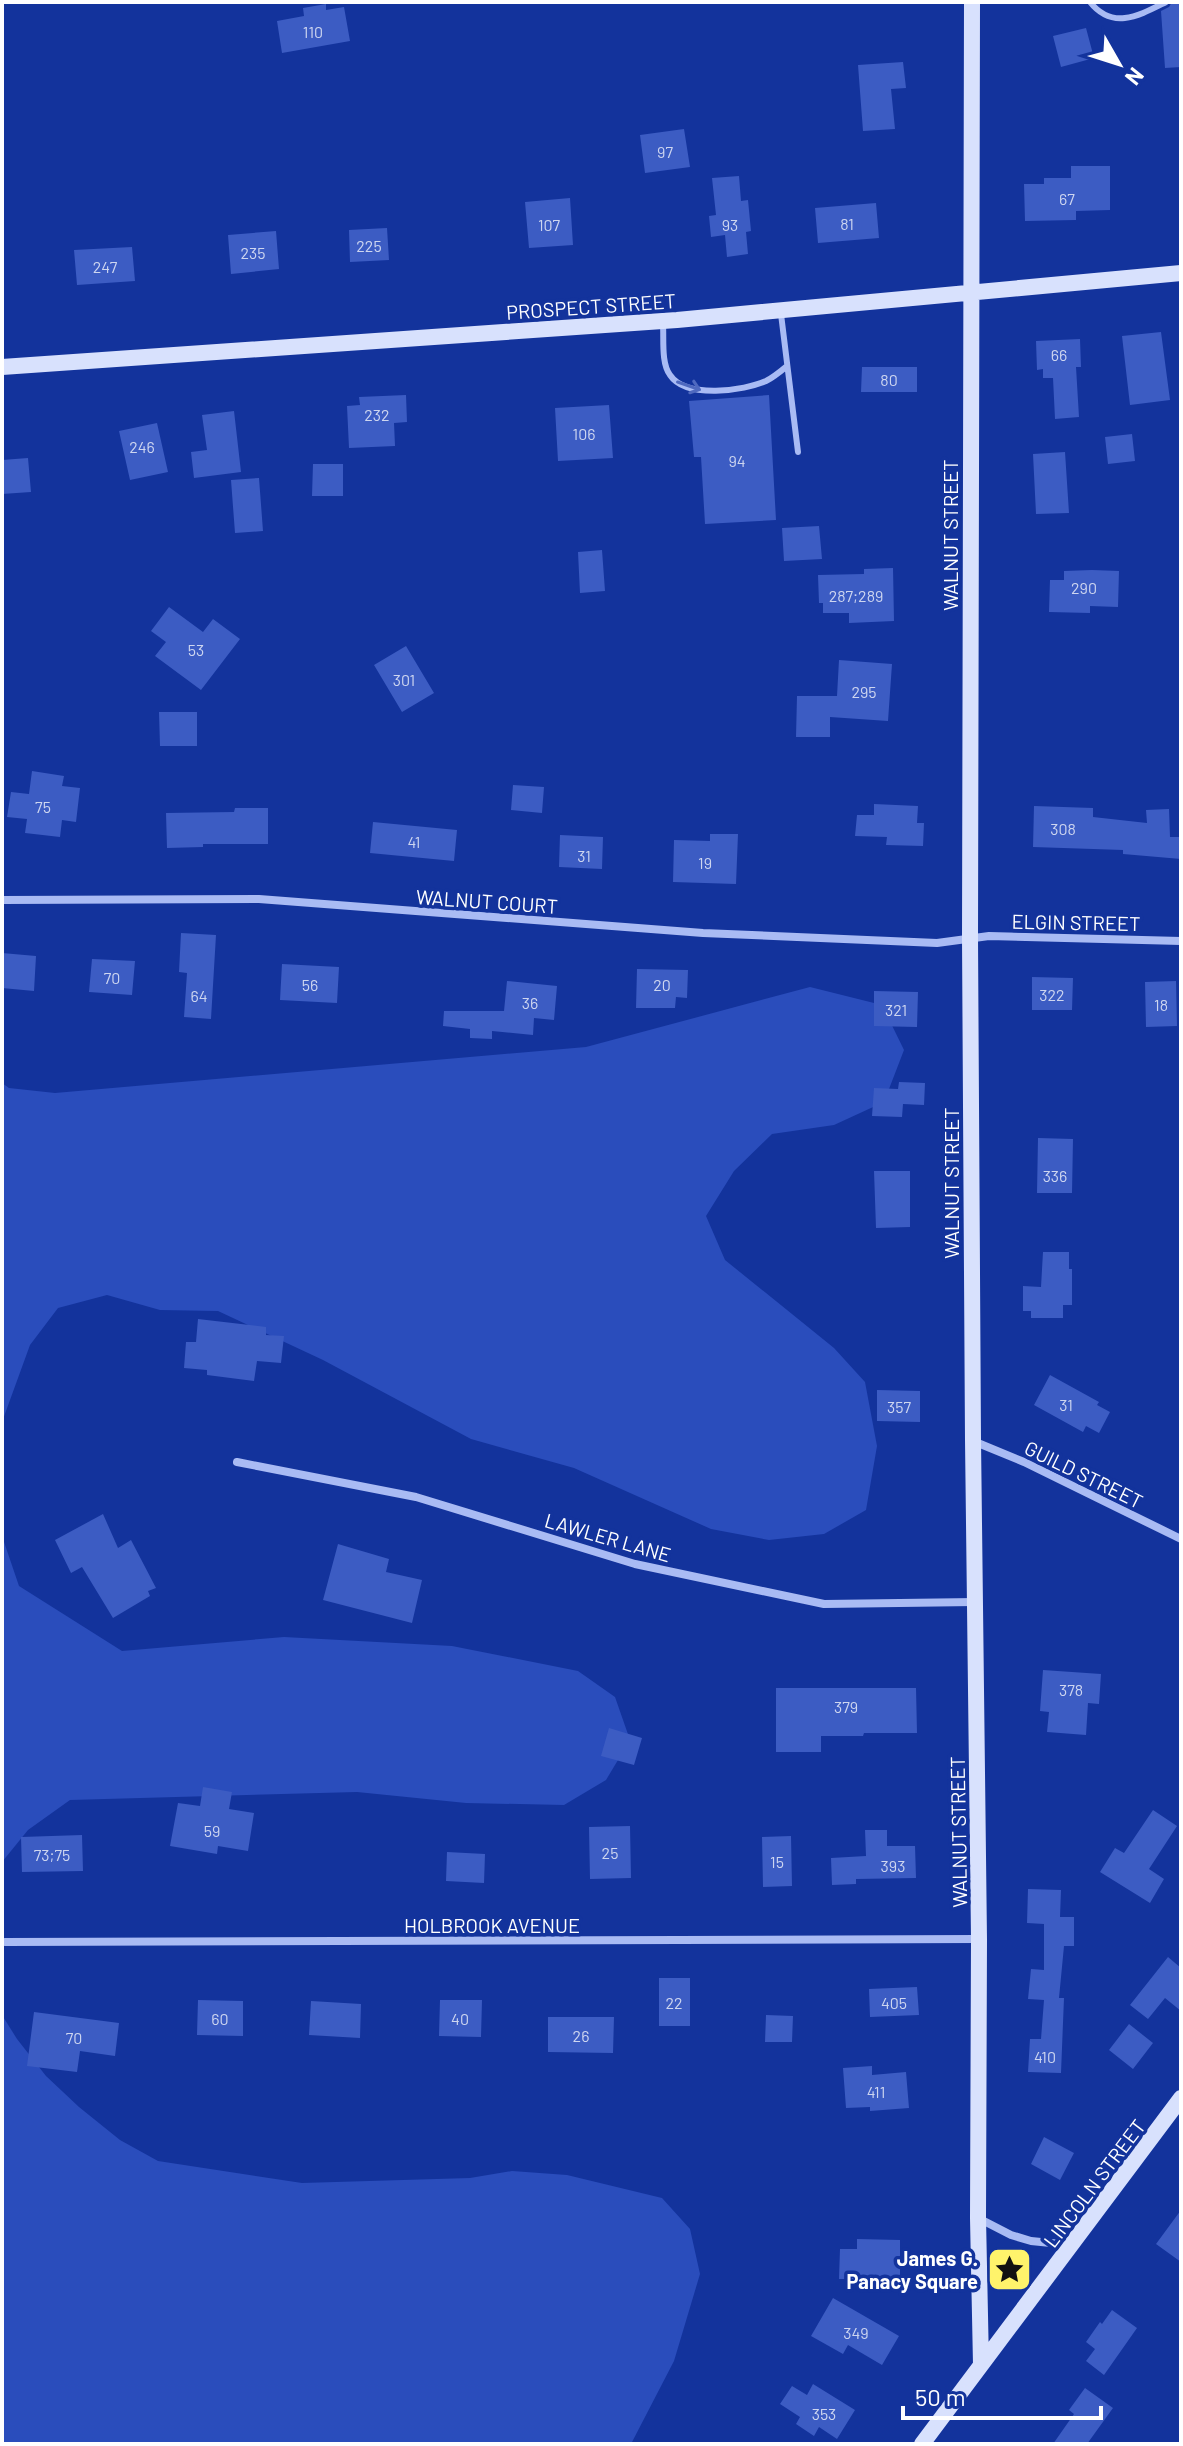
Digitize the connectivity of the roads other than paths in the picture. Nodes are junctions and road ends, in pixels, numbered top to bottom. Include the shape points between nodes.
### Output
1 (972, 2) edge
2 (1090, 2) edge
3 (1166, 2) edge
4 (1181, 273) edge
5 (971, 293) junction
6 (781, 310) junction
7 (662, 321) junction
8 (787, 366) junction
9 (2, 367) edge
10 (798, 452) dead end
11 (2, 900) edge
12 (970, 938) junction
13 (1181, 941) edge
14 (973, 1440) junction
15 (237, 1462) dead end
16 (1181, 1539) edge
17 (975, 1602) junction
18 (979, 1939) junction
19 (5, 1942) dead end
20 (1181, 2098) edge
21 (978, 2218) junction
22 (1071, 2245) junction
23 (981, 2364) junction
24 (922, 2444) edge

1 - 5 street, WALNUT STREET
2 - 3 lane via 1109,17 1134,18
4 - 5 street, PROSPECT STREET
5 - 6 street, PROSPECT STREET
5 - 12 street, WALNUT STREET
6 - 7 street, PROSPECT STREET
6 - 8 lane
7 -> 8 lane via 667,370 688,387 708,391 751,386
7 - 9 street, PROSPECT STREET
8 - 10 lane
11 - 12 street, WALNUT COURT via 259,899 703,933 937,943
12 - 13 street, ELGIN STREET
12 - 14 street, WALNUT STREET
14 - 16 street, GUILD STREET
14 - 17 street, WALNUT STREET
15 - 17 street, LAWLER LANE via 416,1497 635,1564 824,1604
17 - 18 street, WALNUT STREET
18 - 19 street, HOLBROOK AVENUE
18 - 21 street, WALNUT STREET
20 - 22 street, LINCOLN STREET
21 - 22 street via 1031,2241
21 - 23 street, WALNUT STREET
22 - 23 street, LINCOLN STREET
23 - 24 street, LINCOLN STREET

